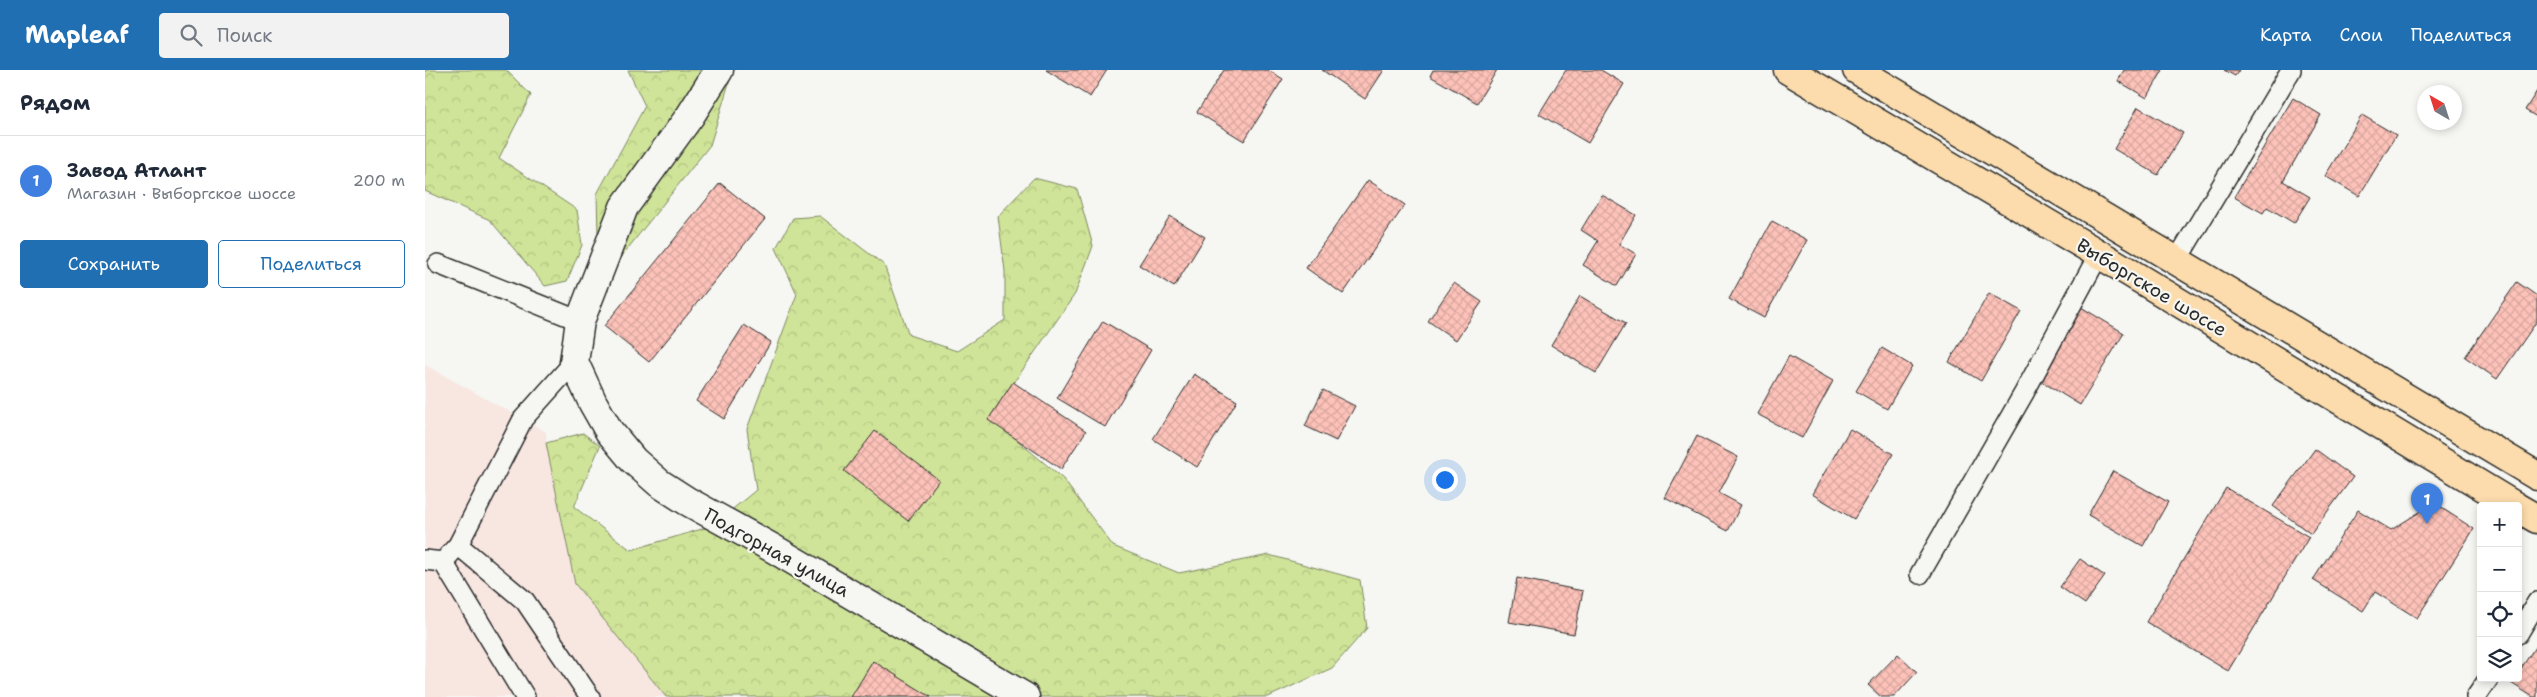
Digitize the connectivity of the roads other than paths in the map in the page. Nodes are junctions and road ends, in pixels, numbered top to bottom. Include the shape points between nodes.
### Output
1 (719, 70) edge
2 (1788, 70) edge
3 (1857, 70) edge
4 (2291, 70) edge
5 (2099, 254) junction
6 (2177, 260) junction
7 (438, 264) dead end
8 (580, 321) junction
9 (574, 362) junction
10 (2537, 476) edge
11 (2508, 502) edge
12 (2522, 510) edge
13 (2537, 519) edge
14 (458, 545) junction
15 (434, 561) edge
16 (1920, 574) dead end
17 (2537, 602) edge
18 (2522, 627) edge
19 (2486, 682) edge
20 (525, 697) edge
21 (590, 697) edge
22 (1025, 697) edge
23 (2477, 697) edge

1 - 8 street via 624,207
2 - 5 main road, Выборгское шоссе
3 - 6 main road, Выборгское шоссе
4 - 6 lane
5 - 11 main road, Выборгское шоссе
5 - 16 lane
6 - 10 main road, Выборгское шоссе
7 - 8 lane
8 - 9 street
9 - 14 lane via 523,419
9 - 22 street, Подгорная улица via 609,431 633,460 659,483
12 - 13 main road
14 - 15 lane
14 - 21 lane via 525,601
15 - 20 lane
17 - 18 lane
19 - 23 lane

